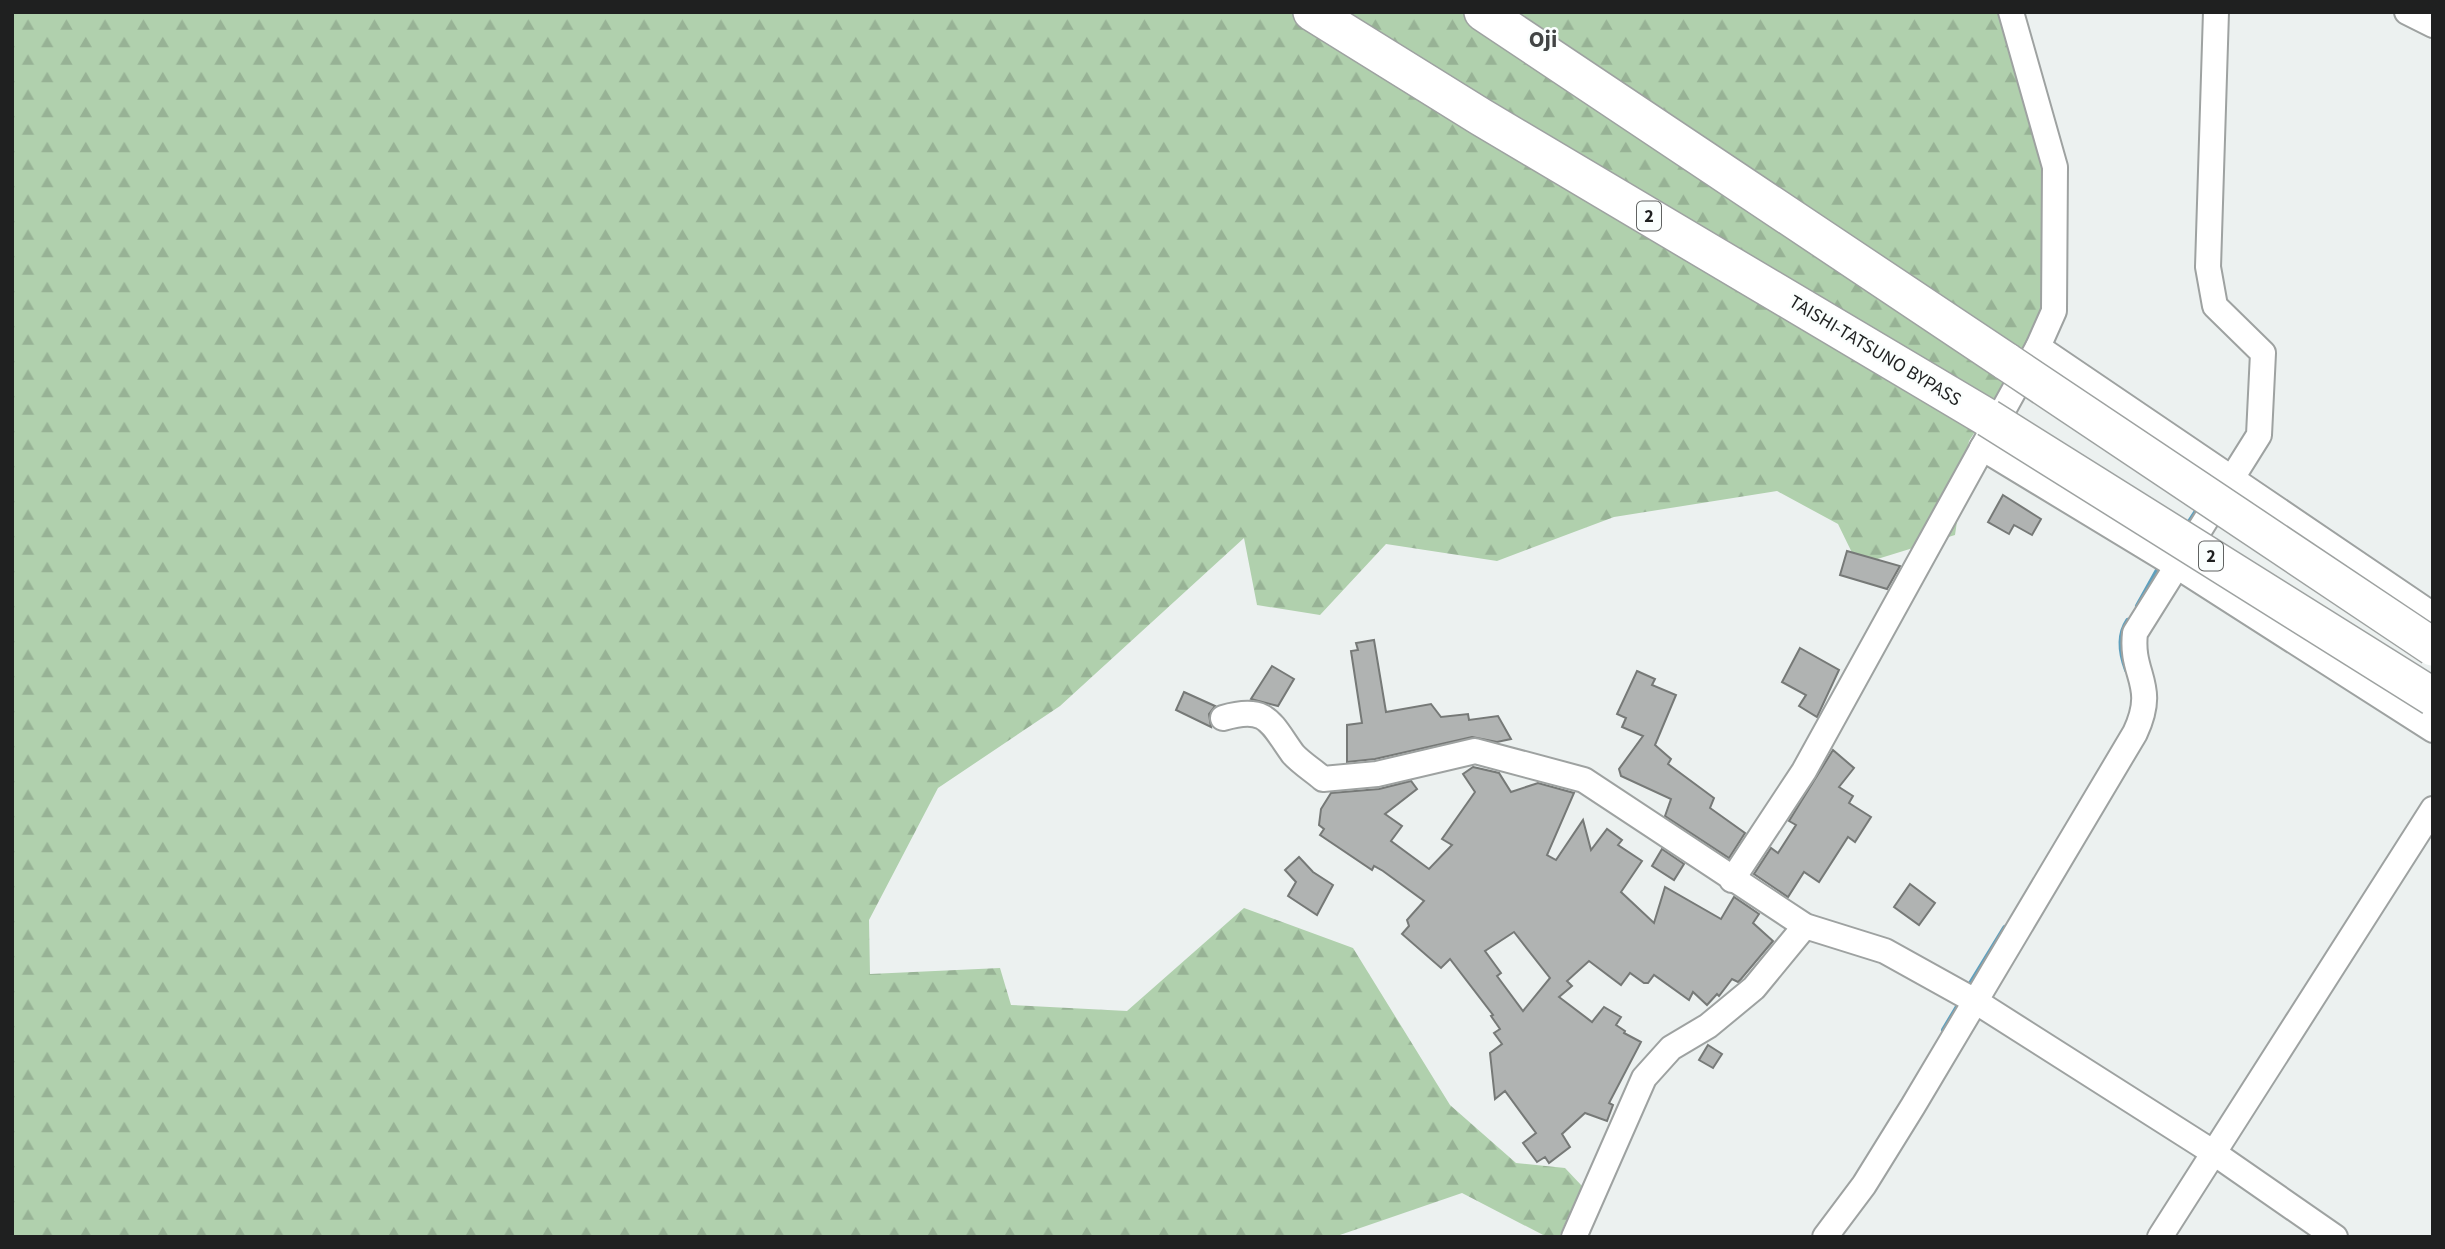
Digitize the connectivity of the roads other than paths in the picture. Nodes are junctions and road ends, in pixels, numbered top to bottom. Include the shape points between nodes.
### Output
1 (1312, 12) edge
2 (1483, 12) edge
3 (2011, 12) edge
4 (2216, 12) edge
5 (2407, 12) edge
6 (2433, 25) edge
7 (2023, 354) junction
8 (1985, 433) junction
9 (2232, 480) junction
10 (2175, 565) junction
11 (2433, 615) edge
12 (2433, 647) edge
13 (2433, 697) edge
14 (1223, 718) dead end
15 (2433, 730) edge
16 (2433, 809) edge
17 (1732, 880) junction
18 (1805, 926) junction
19 (1975, 1001) junction
20 (2214, 1153) junction
21 (1574, 1237) edge
22 (1825, 1237) edge
23 (2160, 1237) edge
24 (2334, 1237) edge

1 - 8 highway, TAISHI-TATSUNO BYPASS / 2
2 - 7 highway
3 - 7 street via 2055,167 2054,311
4 - 9 street via 2208,267 2215,306 2263,353 2259,435
5 - 6 street
7 - 8 street
7 - 9 street
7 - 12 highway, bridge
8 - 10 street
8 - 13 highway, TAISHI-TATSUNO BYPASS / 2, bridge
8 - 17 street via 1804,771
9 - 10 street
9 - 11 street
10 - 15 street
10 - 19 street via 2135,633 2133,651 2145,685 2146,711
14 - 17 street via 1247,711 1276,725 1294,755 1323,779 1377,774 1475,751 1584,780
16 - 20 street
17 - 18 street
18 - 19 street via 1885,951
18 - 21 street via 1754,988 1708,1026 1671,1048 1644,1078
19 - 20 street
19 - 22 street via 1871,1174
20 - 23 street
20 - 24 street

